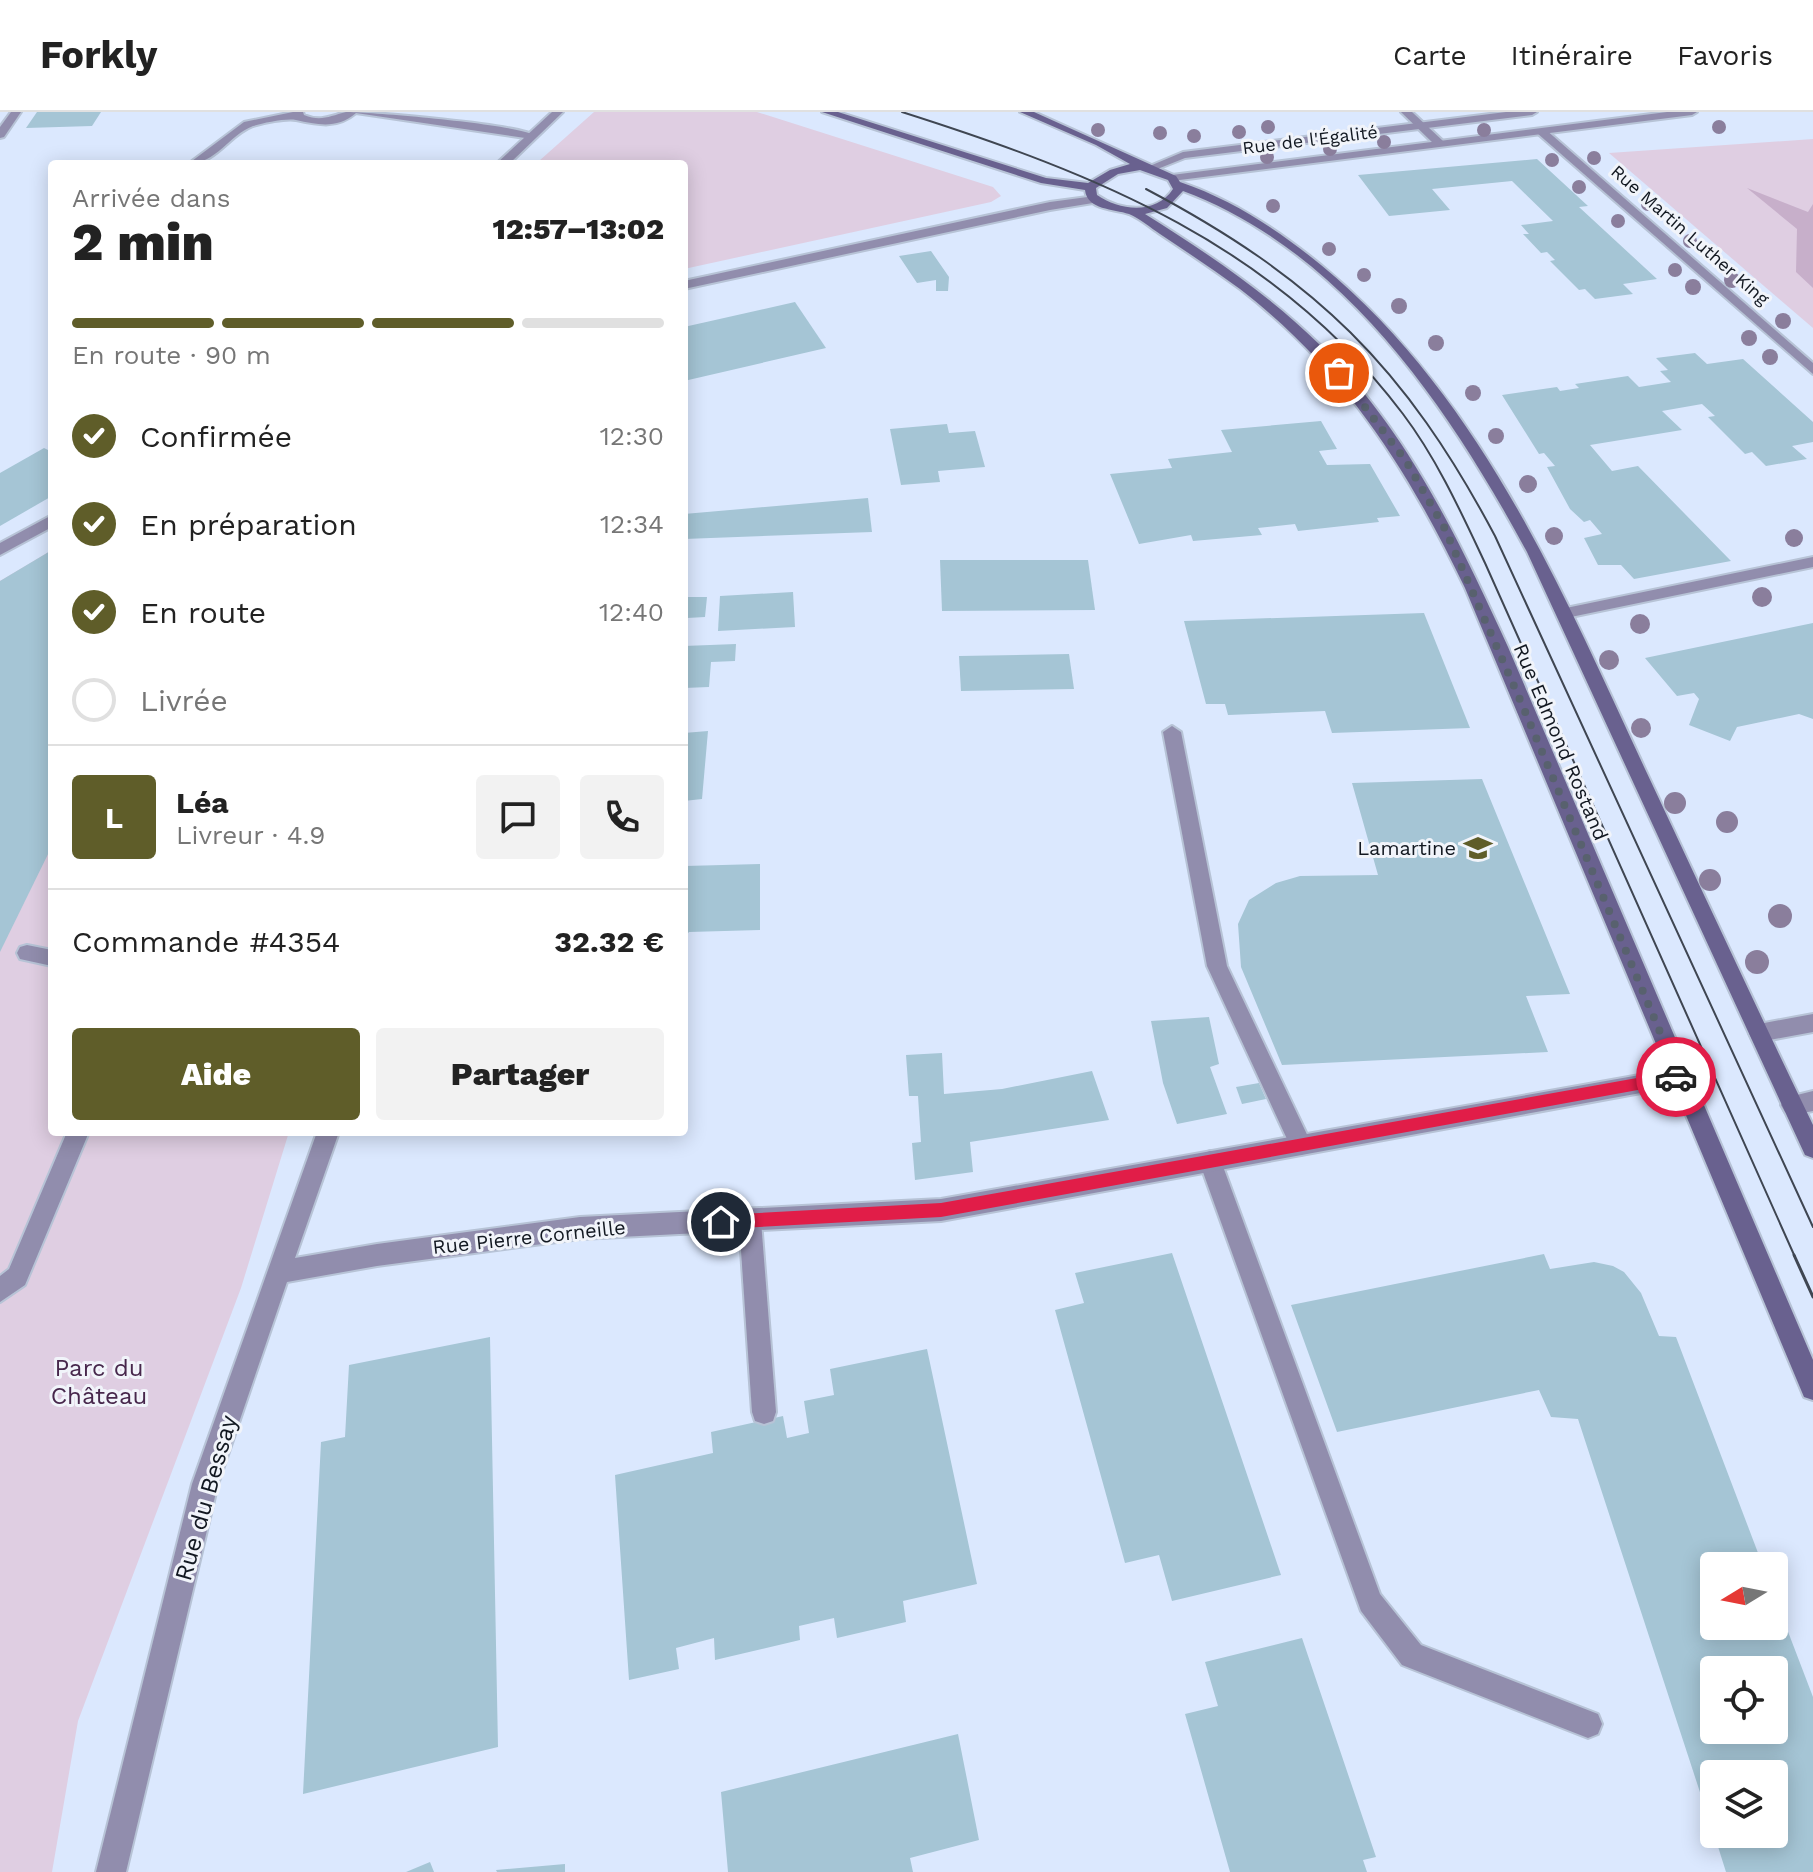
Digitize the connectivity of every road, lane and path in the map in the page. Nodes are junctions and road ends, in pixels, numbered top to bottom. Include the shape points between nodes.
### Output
1 (16, 112) edge
2 (352, 112) edge
3 (361, 112) edge
4 (558, 112) edge
5 (827, 112) edge
6 (1025, 112) edge
7 (1406, 112) edge
8 (1532, 112) edge
9 (1692, 112) edge
10 (298, 114) edge
11 (1421, 126) junction
12 (1541, 131) junction
13 (0, 135) edge
14 (532, 136) junction
15 (1439, 143) junction
16 (199, 160) edge
17 (506, 160) edge
18 (1146, 167) junction
19 (1175, 181) junction
20 (1090, 187) junction
21 (1095, 200) junction
22 (1132, 211) junction
23 (688, 284) edge
24 (1813, 370) edge
25 (48, 522) edge
26 (0, 550) edge
27 (1813, 562) edge
28 (1566, 613) junction
29 (1172, 732) dead end
30 (27, 953) dead end
31 (48, 957) edge
32 (1813, 1023) edge
33 (1759, 1033) junction
34 (1679, 1077) junction
35 (1803, 1103) edge
36 (76, 1136) edge
37 (327, 1136) edge
38 (1301, 1145) junction
39 (1813, 1148) edge
40 (1210, 1161) junction
41 (750, 1221) junction
42 (280, 1272) junction
43 (0, 1291) edge
44 (1813, 1388) edge
45 (764, 1412) dead end
46 (1588, 1724) dead end
47 (111, 1872) edge

1 - 13 street
2 - 10 street via 323,123 309,123
3 - 14 street
4 - 14 street
5 - 20 main road via 1045,181
6 - 18 main road
7 - 11 street
8 - 11 street, Rue de l'Égalité
9 - 12 street, Rue de l'Égalité
10 - 16 street via 248,124
11 - 15 street
11 - 18 street, Rue de l'Égalité via 1183,155
12 - 15 street, Rue de l'Égalité
12 - 24 street, Rue Martin Luther King
14 - 17 street
15 - 19 street, Rue de l'Égalité
18 - 19 main road
18 - 20 main road via 1119,169
19 - 22 main road via 1178,193 1170,200
19 - 28 main road via 1263,225 1333,278 1394,339 1496,477
20 - 21 main road
21 - 22 main road, Rue Edmond Rostand
21 - 23 street
22 - 34 main road, Rue Edmond Rostand via 1233,277 1298,332 1339,373 1406,461 1444,527
25 - 26 street
27 - 28 street
28 - 33 main road
29 - 38 street via 1217,966
30 - 31 street
32 - 33 street
33 - 35 main road
34 - 38 street, Rue Pierre Corneille
34 - 44 main road, Rue Edmond Rostand
35 - 39 main road
36 - 43 street via 17,1277
37 - 42 street, Rue du Bessay
38 - 40 street, Rue Pierre Corneille
40 - 41 street, Rue Pierre Corneille via 941,1210
40 - 46 street via 1370,1602 1412,1655
41 - 42 street, Rue Pierre Corneille via 580,1228
41 - 45 street
42 - 47 street, Rue du Bessay via 205,1484

